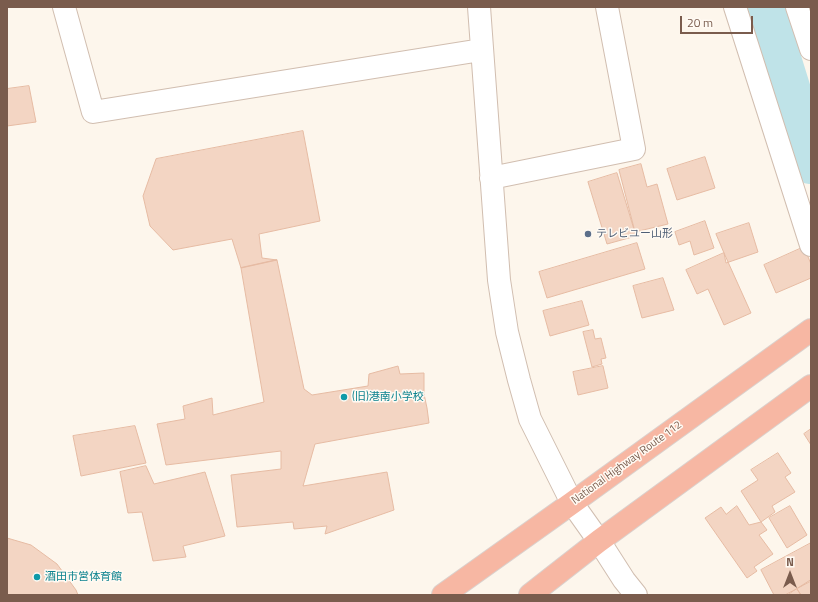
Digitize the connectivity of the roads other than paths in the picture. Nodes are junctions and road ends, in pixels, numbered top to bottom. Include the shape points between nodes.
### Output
1 (64, 7) edge
2 (479, 7) edge
3 (607, 7) edge
4 (735, 7) edge
5 (797, 7) edge
6 (811, 49) edge
7 (481, 50) junction
8 (491, 178) junction
9 (811, 244) edge
10 (811, 330) edge
11 (811, 386) edge
12 (572, 503) junction
13 (599, 541) junction
14 (442, 595) edge
15 (530, 595) edge
16 (636, 595) edge

1 - 7 street via 92,112
2 - 7 street
3 - 8 street via 634,149
4 - 9 street
5 - 6 street
7 - 8 street
8 - 12 street via 499,280 519,380 530,419
10 - 12 highway, National Highway Route 112
11 - 13 highway
12 - 13 street
12 - 14 highway, National Highway Route 112
13 - 15 highway
13 - 16 street

